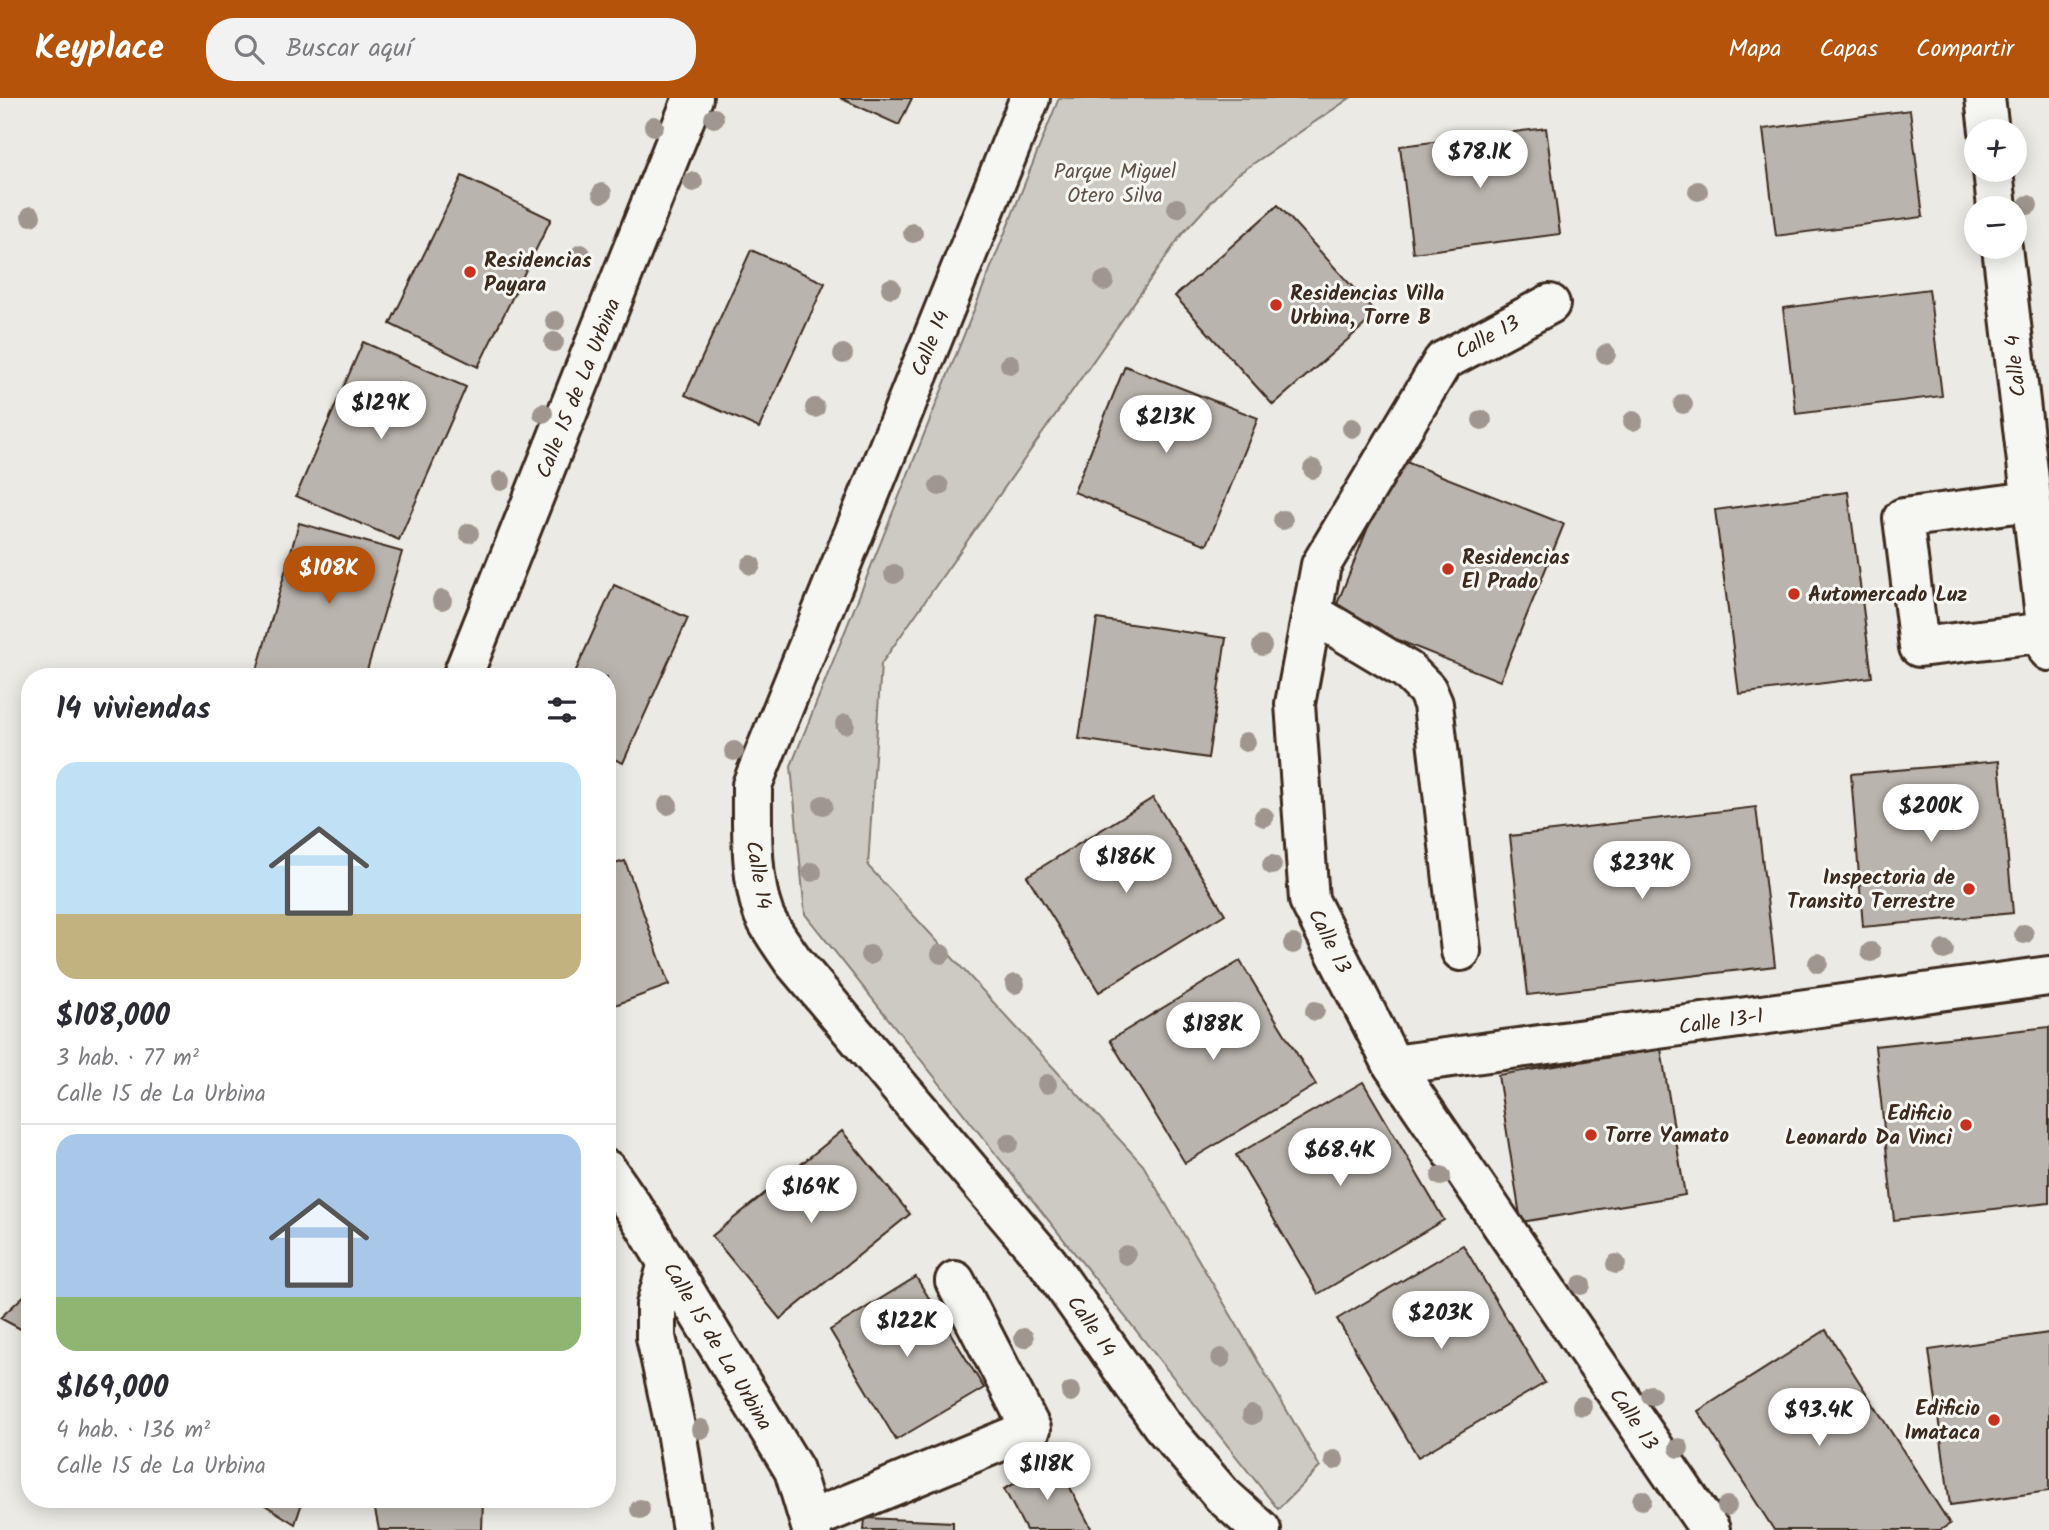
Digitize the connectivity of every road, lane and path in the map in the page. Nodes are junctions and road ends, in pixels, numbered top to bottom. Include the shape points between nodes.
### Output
1 (693, 98) edge
2 (1030, 98) edge
3 (1985, 98) edge
4 (1988, 119) edge
5 (2003, 259) edge
6 (1550, 304) dead end
7 (2031, 501) junction
8 (1312, 613) junction
9 (2048, 642) edge
10 (466, 668) edge
11 (1461, 951) dead end
12 (2049, 976) edge
13 (1394, 1065) junction
14 (616, 1184) edge
15 (668, 1263) junction
16 (955, 1281) dead end
17 (811, 1525) edge
18 (692, 1530) edge
19 (1261, 1530) edge
20 (1710, 1530) edge

1 - 10 street, Calle 15 de La Urbina
2 - 19 street, Calle 14 via 752,785 755,874 764,915 793,961 1048,1263 1161,1425 1222,1495
3 - 4 street
5 - 7 street, Calle 4
6 - 8 street, Calle 13 via 1443,361 1321,565
7 - 9 street, Calle 4
7 - 9 street via 1903,518 1919,647
8 - 11 street via 1407,670 1427,690 1433,704
8 - 13 street, Calle 13 via 1296,704 1309,900
12 - 13 street, Calle 13-1
13 - 20 street, Calle 13
14 - 15 street, Calle 15 de La Urbina
15 - 17 street, Calle 15 de La Urbina via 794,1469
15 - 18 street via 656,1305 656,1337
16 - 17 street via 1031,1429

